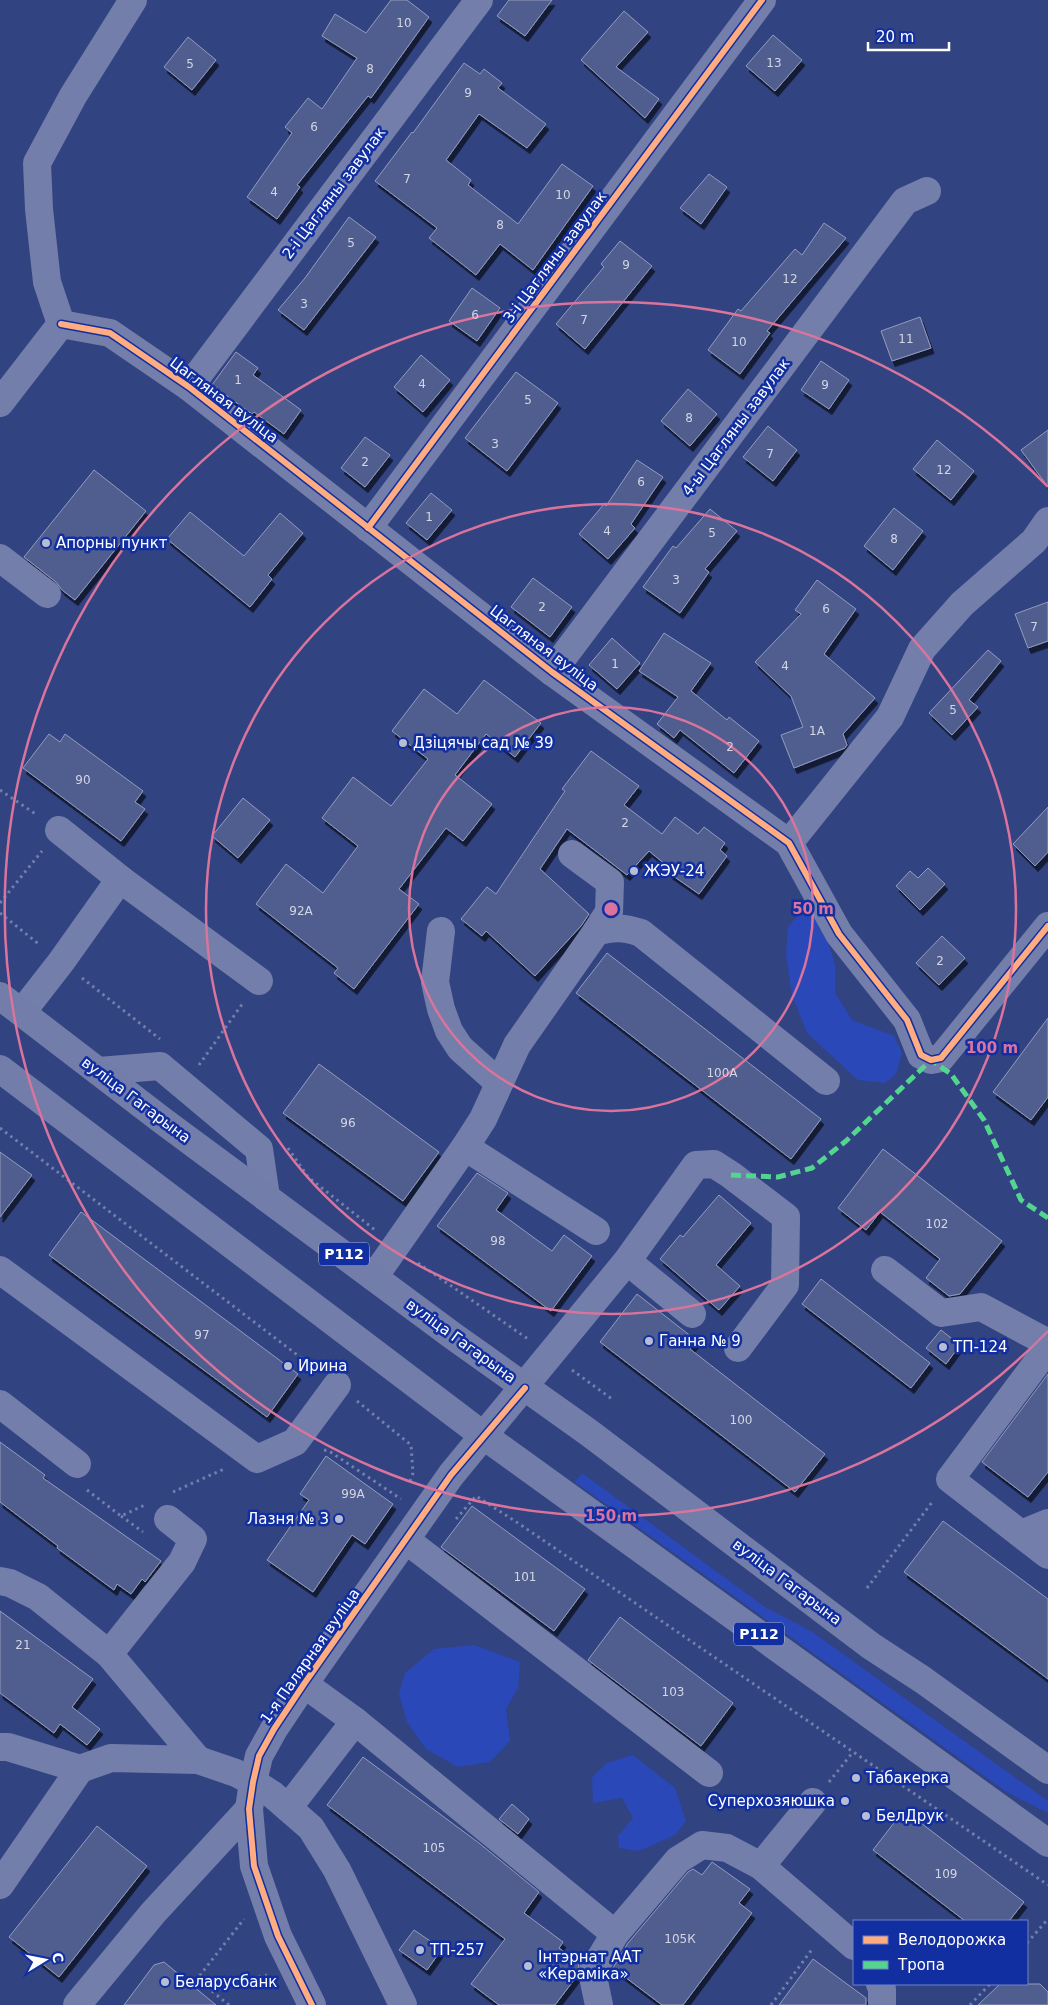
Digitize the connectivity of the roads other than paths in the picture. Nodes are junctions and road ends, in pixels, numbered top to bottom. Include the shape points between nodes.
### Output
1 (134, 0) edge
2 (479, 0) edge
3 (762, 1) edge
4 (927, 192) dead end
5 (61, 324) junction
6 (189, 387) junction
7 (0, 403) edge
8 (1048, 521) edge
9 (368, 528) junction
10 (0, 558) edge
11 (47, 594) dead end
12 (552, 672) junction
13 (59, 830) road end
14 (789, 843) junction
15 (572, 854) dead end
16 (120, 878) junction
17 (1048, 926) edge
18 (441, 931) dead end
19 (596, 932) junction
20 (258, 981) road end
21 (0, 996) edge
22 (22, 1012) junction
23 (0, 1069) edge
24 (99, 1071) junction
25 (826, 1081) dead end
26 (499, 1083) junction
27 (465, 1147) junction
28 (266, 1197) junction
29 (596, 1231) dead end
30 (627, 1261) junction
31 (885, 1270) dead end
32 (2, 1277) edge
33 (374, 1277) junction
34 (692, 1314) dead end
35 (1048, 1343) edge
36 (738, 1348) dead end
37 (1048, 1348) edge
38 (337, 1385) road end
39 (525, 1388) junction
40 (0, 1404) edge
41 (484, 1436) junction
42 (76, 1464) dead end
43 (168, 1519) dead end
44 (1048, 1523) edge
45 (1021, 1534) junction
46 (406, 1540) junction
47 (1048, 1554) edge
48 (0, 1581) edge
49 (109, 1654) junction
50 (304, 1684) junction
51 (355, 1721) junction
52 (0, 1747) edge
53 (198, 1760) junction
54 (80, 1769) junction
55 (1048, 1770) edge
56 (709, 1773) dead end
57 (252, 1782) junction
58 (813, 1802) road end
59 (288, 1808) junction
60 (249, 1810) junction
61 (1048, 1843) edge
62 (762, 1866) junction
63 (0, 1885) edge
64 (615, 1934) junction
65 (853, 1945) edge
66 (880, 1985) edge
67 (76, 2005) edge
68 (312, 2005) edge
69 (404, 2005) edge
70 (599, 2005) edge
71 (882, 2005) edge

1 - 5 street via 73,96 38,163 39,209 48,282
2 - 6 street, 2-і Цагляны завулак
3 - 9 street, 3-і Цагляны завулак
4 - 12 street, 4-ы Цагляны завулак via 905,201
5 - 6 street, Цагляная вуліца via 110,333
5 - 7 street
6 - 9 street, Цагляная вуліца
8 - 14 street via 1034,541 962,604 922,648 890,717
9 - 12 street, Цагляная вуліца
10 - 11 street
12 - 14 street, Цагляная вуліца
13 - 16 street
14 - 17 street, Цагляная вуліца via 839,934 907,1020 921,1055 931,1060 941,1058
15 - 19 street via 610,882 609,912
16 - 20 street
16 - 22 street
18 - 26 street via 435,982 448,1031 460,1048
19 - 25 street via 614,927 628,928 641,934
19 - 26 street via 517,1045
21 - 22 main road, вуліца Гагарына / Р112
22 - 24 main road, вуліца Гагарына / Р112
23 - 41 main road, Р112
24 - 28 main road, вуліца Гагарына / Р112
24 - 28 street via 160,1066 259,1148
26 - 27 street via 483,1119
27 - 29 street
27 - 33 street
28 - 33 main road, вуліца Гагарына / Р112
30 - 34 street
30 - 36 street, 1-я Палярная вуліца via 696,1165 714,1164 786,1217 785,1285
30 - 39 street, 1-я Палярная вуліца
31 - 35 street via 941,1313 981,1307
32 - 38 street via 257,1459 295,1442
33 - 39 main road, вуліца Гагарына / Р112
37 - 45 street via 950,1479
39 - 41 street, 1-я Палярная вуліца
39 - 55 main road, вуліца Гагарына / Р112 via 871,1646
40 - 42 street
41 - 46 street, 1-я Палярная вуліца via 451,1475
41 - 61 main road, Р112
43 - 49 street via 193,1539 182,1562
44 - 45 street
45 - 47 street
46 - 50 street, 1-я Палярная вуліца
46 - 56 street
48 - 49 street via 38,1597
49 - 53 street
50 - 51 street
50 - 57 street, 1-я Палярная вуліца via 274,1728
51 - 59 street
51 - 64 street
52 - 54 street
53 - 54 street via 112,1758
53 - 57 street
54 - 63 street
57 - 59 street
57 - 60 street, 1-я Палярная вуліца
58 - 62 street
59 - 69 street via 312,1828 337,1870
60 - 67 street via 153,1913
60 - 68 street, 1-я Палярная вуліца via 254,1866 278,1936
62 - 64 street via 727,1848 702,1845 678,1860
62 - 65 street
64 - 70 street via 592,1972
66 - 71 street

